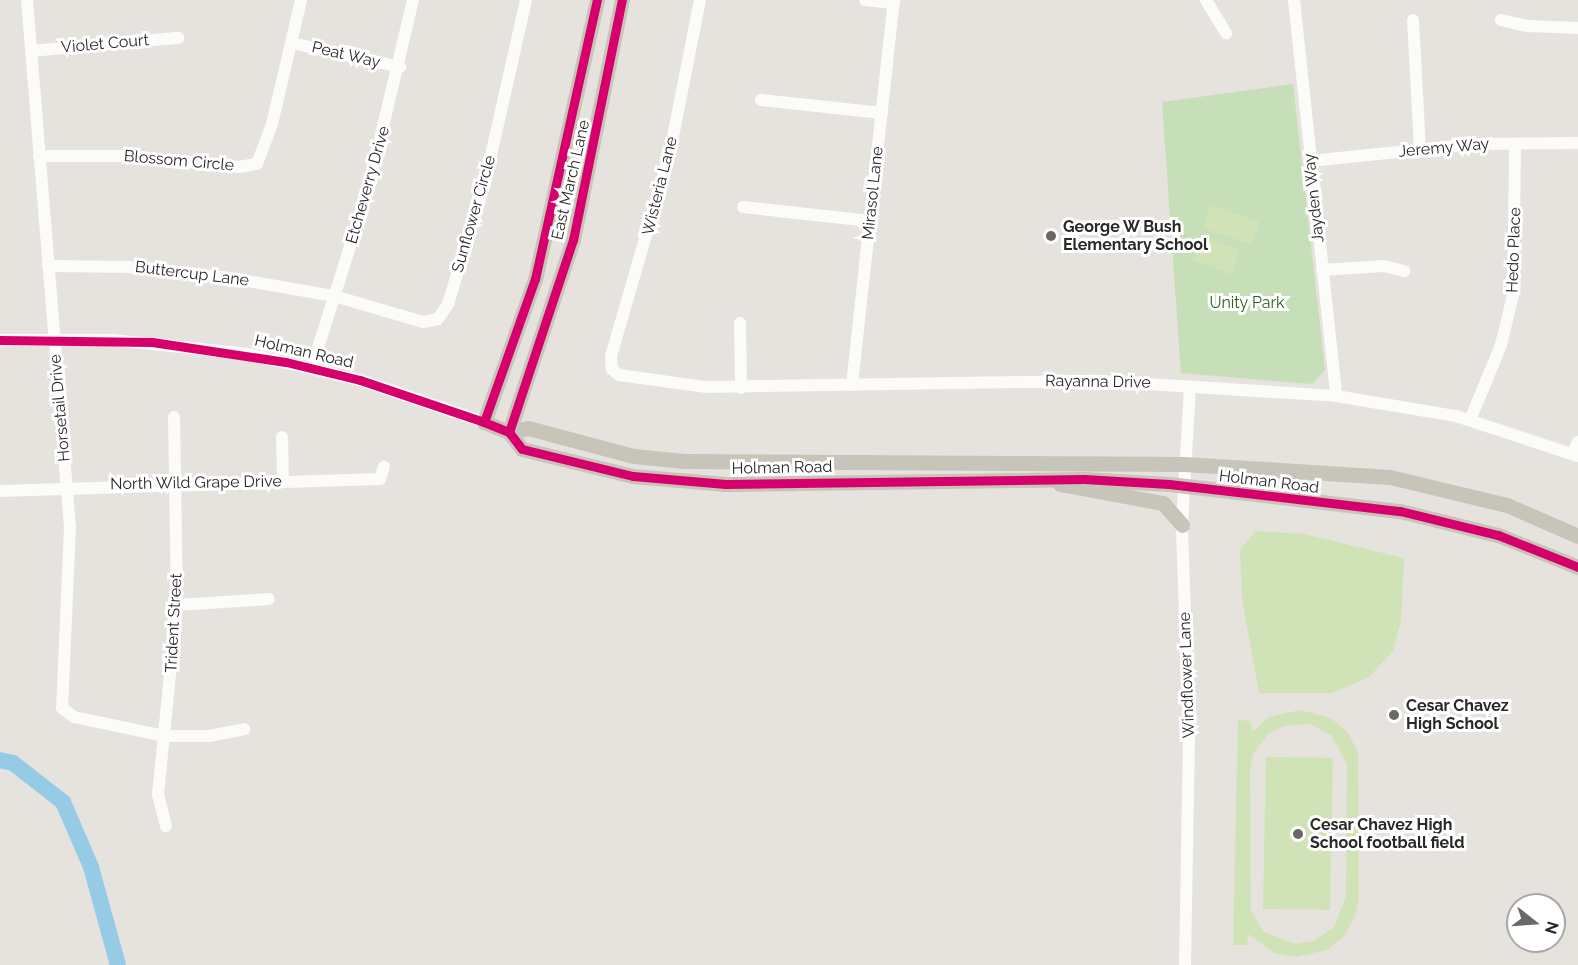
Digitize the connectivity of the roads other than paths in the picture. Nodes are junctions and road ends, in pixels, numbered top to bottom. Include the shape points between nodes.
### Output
1 (27, 0) edge
2 (301, 0) edge
3 (413, 0) edge
4 (526, 0) edge
5 (597, 0) edge
6 (622, 0) edge
7 (700, 0) edge
8 (865, 0) edge
9 (1206, 0) edge
10 (1294, 0) edge
11 (894, 2) edge
12 (1413, 20) dead end
13 (1501, 20) dead end
14 (1578, 28) edge
15 (1226, 33) dead end
16 (178, 38) dead end
17 (292, 43) junction
18 (31, 51) junction
19 (400, 67) junction
20 (761, 100) dead end
21 (882, 113) junction
22 (1578, 143) edge
23 (1515, 144) junction
24 (1420, 149) junction
25 (39, 156) junction
26 (1310, 161) junction
27 (743, 207) dead end
28 (870, 221) junction
29 (48, 266) junction
30 (1322, 270) junction
31 (1404, 271) dead end
32 (334, 296) junction
33 (740, 323) dead end
34 (54, 339) junction
35 (0, 340) edge
36 (312, 368) junction
37 (612, 369) joint
38 (852, 385) junction
39 (1190, 386) junction
40 (741, 388) junction
41 (1336, 396) junction
42 (174, 417) dead end
43 (1470, 420) junction
44 (484, 422) junction
45 (510, 432) junction
46 (282, 437) dead end
47 (1576, 450) edge
48 (1184, 465) junction
49 (384, 467) dead end
50 (1046, 479) junction
51 (284, 481) junction
52 (175, 484) junction
53 (67, 486) junction
54 (1183, 486) junction
55 (0, 491) edge
56 (1182, 525) junction
57 (1578, 536) edge
58 (1578, 567) edge
59 (268, 599) dead end
60 (177, 605) junction
61 (244, 729) dead end
62 (164, 736) junction
63 (166, 826) dead end
64 (1185, 965) edge

1 - 18 street, Horsetail Drive
2 - 17 street, Blossom Circle
3 - 19 street, Etcheverry Drive
4 - 32 street, Sunflower Circle via 485,182 443,314 423,322
5 - 44 main road, East March Lane via 537,269
6 - 45 main road, East March Lane via 573,240
7 - 37 street, Wisteria Lane via 670,152 611,356
8 - 11 street
9 - 15 street
10 - 26 street, Jayden Way
11 - 21 street, Mirasol Lane
12 - 24 street
13 - 14 street via 1528,26
16 - 18 street, Violet Court
17 - 19 street, Peat Way
17 - 25 street, Blossom Circle via 272,124 257,164 238,167 152,157
18 - 25 street, Horsetail Drive
19 - 32 street, Etcheverry Drive
20 - 21 street
21 - 28 street, Mirasol Lane
22 - 23 street, Jeremy Way
23 - 24 street, Jeremy Way
23 - 43 street, Hedo Place via 1513,295 1501,345
24 - 26 street, Jeremy Way
25 - 29 street, Horsetail Drive
26 - 30 street, Jayden Way
27 - 28 street
28 - 38 street, Mirasol Lane
29 - 32 street, Buttercup Lane via 174,270
29 - 34 street, Horsetail Drive
30 - 31 street via 1384,266
30 - 41 street, Jayden Way
32 - 36 street, Etcheverry Drive
33 - 40 street
34 - 35 street, Holman Road
34 - 36 street, Holman Road via 209,349
34 - 53 street, Horsetail Drive
36 - 44 street, Holman Road
37 - 40 street, Rayanna Drive via 619,375 673,384
38 - 39 street, Rayanna Drive via 1099,381
38 - 40 street, Rayanna Drive
39 - 41 street, Rayanna Drive
39 - 48 street, Windflower Lane
41 - 43 street, Rayanna Drive
42 - 52 street, Trident Street
43 - 47 street, Rayanna Drive
44 - 45 main road, Holman Road
45 - 48 main road, Holman Road via 528,428 633,456 684,461
45 - 50 main road, Holman Road via 522,448 662,480 740,484
46 - 51 street
48 - 54 street, Windflower Lane
48 - 57 main road, Holman Road via 1390,477 1507,505
49 - 51 street, North Wild Grape Drive via 380,479
50 - 54 main road, Holman Road
50 - 56 main road via 1081,491 1163,503
51 - 52 street, North Wild Grape Drive
52 - 53 street, North Wild Grape Drive
52 - 60 street, Trident Street
53 - 55 street, North Wild Grape Drive
53 - 62 street, Horsetail Drive via 70,568 62,708 74,717
54 - 56 street, Windflower Lane
54 - 58 main road, Holman Road via 1411,514 1507,538
56 - 64 street, Windflower Lane via 1189,729
59 - 60 street
60 - 62 street, Trident Street
61 - 62 street via 209,736
62 - 63 street, Trident Street via 158,795

